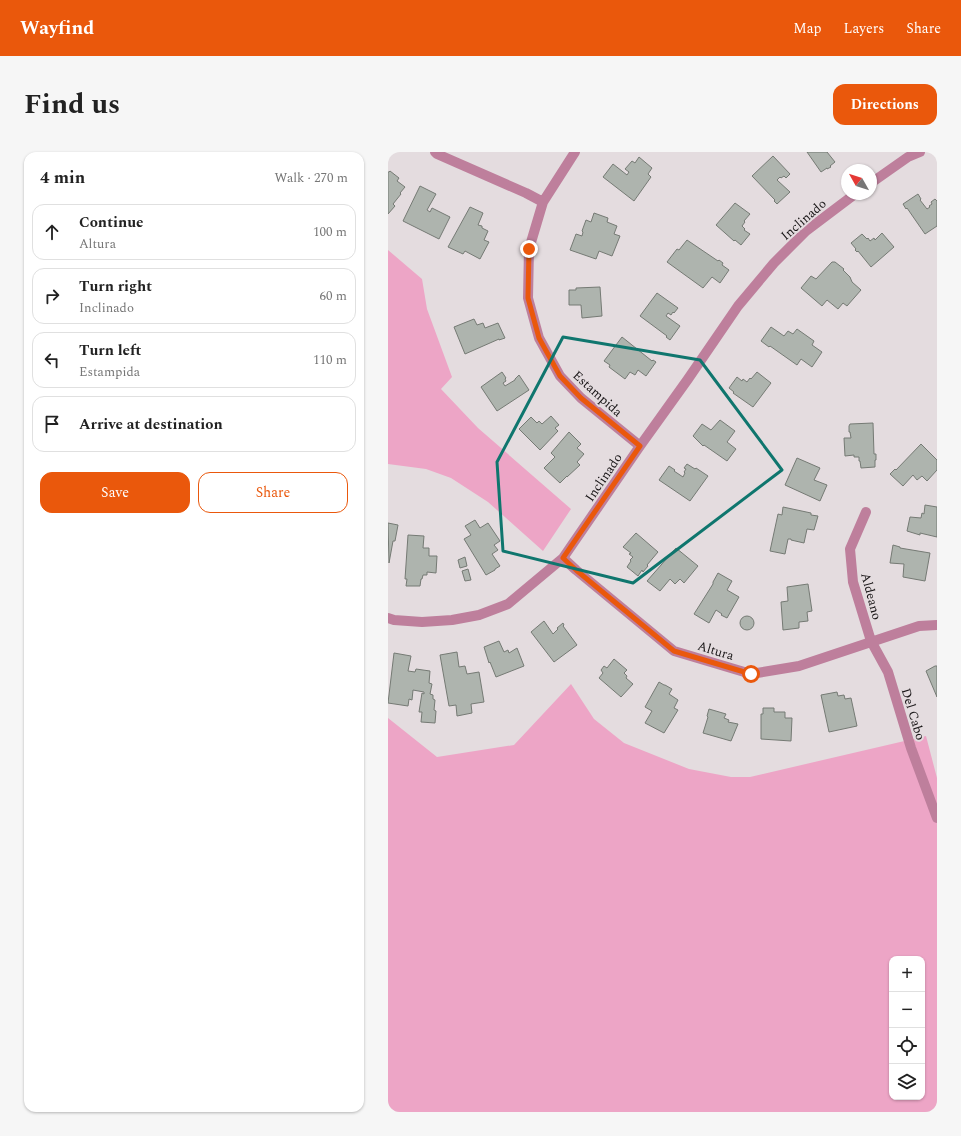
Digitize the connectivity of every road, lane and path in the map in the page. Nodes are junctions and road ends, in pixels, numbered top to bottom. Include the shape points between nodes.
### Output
1 (435, 152) edge
2 (575, 152) edge
3 (920, 152) edge
4 (877, 179) edge
5 (847, 200) edge
6 (543, 202) junction
7 (640, 446) junction
8 (866, 512) dead end
9 (563, 558) junction
10 (388, 618) edge
11 (937, 625) edge
12 (872, 641) junction
13 (937, 818) edge

1 - 6 street
2 - 6 street, Estampida
3 - 4 street via 908,157
5 - 7 street, Inclinado via 806,231 769,269 738,306
6 - 7 street, Estampida via 529,249 528,298 539,338 560,376 581,398
7 - 9 street, Inclinado
8 - 12 street, Aldeano via 850,549 853,582
9 - 10 street, Inclinado via 508,604 479,615 422,622
9 - 12 street, Altura via 674,651 751,674 799,666
11 - 12 street, Altura via 919,626
12 - 13 street, Del Cabo via 888,672 911,748

